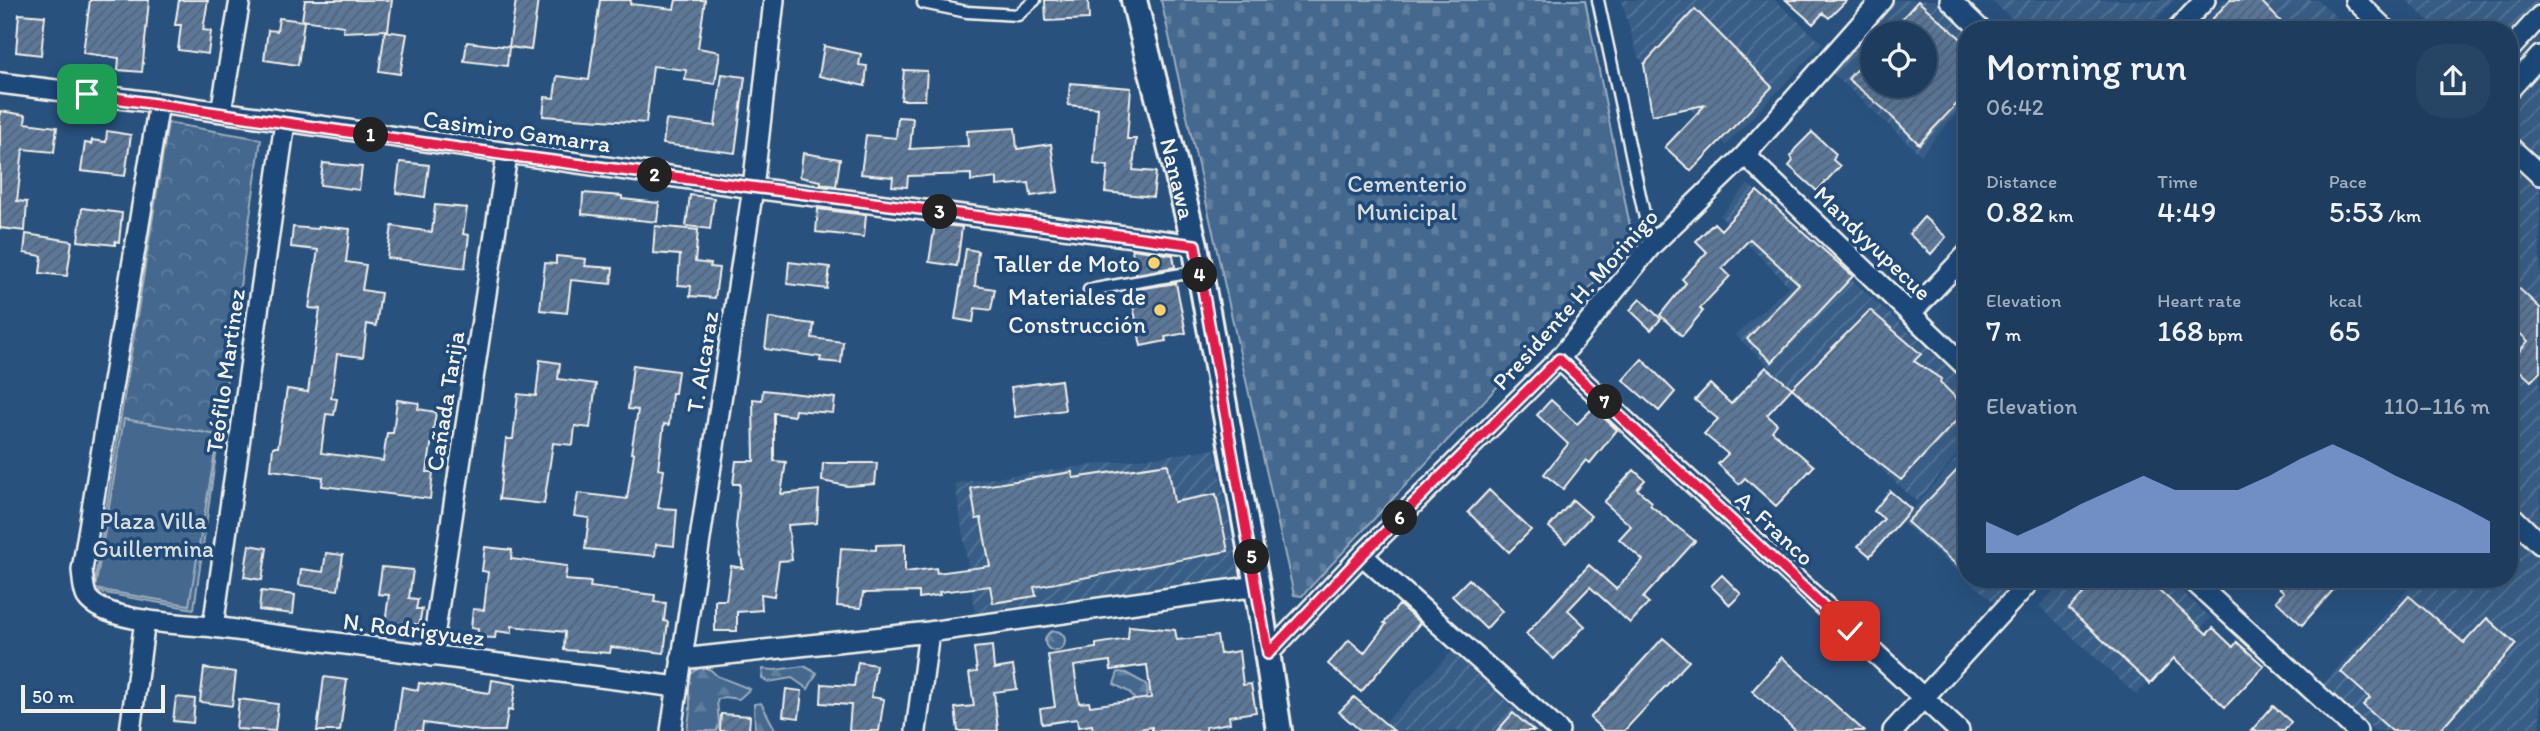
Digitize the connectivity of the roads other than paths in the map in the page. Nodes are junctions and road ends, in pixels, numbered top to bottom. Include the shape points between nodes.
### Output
1 (240, 0) edge
2 (775, 0) edge
3 (1035, 0) edge
4 (1134, 0) edge
5 (1598, 0) edge
6 (1882, 0) edge
7 (1950, 0) edge
8 (2205, 0) edge
9 (2361, 2) edge
10 (923, 3) dead end
11 (2540, 16) edge
12 (1972, 21) edge
13 (2185, 21) edge
14 (2378, 21) edge
15 (2518, 40) edge
16 (2540, 56) edge
17 (2518, 80) edge
18 (0, 83) edge
19 (159, 103) junction
20 (221, 112) junction
21 (285, 122) junction
22 (507, 155) junction
23 (1745, 155) junction
24 (2518, 155) edge
25 (2540, 176) edge
26 (753, 188) junction
27 (1195, 245) junction
28 (1651, 246) junction
29 (1958, 263) edge
30 (1199, 271) junction
31 (1089, 290) dead end
32 (1911, 313) junction
33 (1559, 359) junction
34 (1958, 359) edge
35 (2518, 522) edge
36 (2540, 544) edge
37 (1362, 555) junction
38 (1257, 586) junction
39 (2024, 588) edge
40 (2201, 588) edge
41 (145, 620) junction
42 (213, 627) junction
43 (929, 632) junction
44 (1268, 654) junction
45 (431, 656) junction
46 (681, 659) junction
47 (677, 687) junction
48 (1923, 699) junction
49 (130, 731) edge
50 (671, 731) edge
51 (916, 731) edge
52 (1279, 731) edge
53 (1559, 731) edge
54 (1893, 731) edge
55 (1959, 731) edge
56 (2357, 731) edge

1 - 20 street
2 - 26 street, T. Alcaraz
3 - 10 lane via 1018,15
4 - 27 street, Nanawa
5 - 28 lane
6 - 23 street, Presidente H. Morinigo
7 - 12 street
8 - 13 street
9 - 14 street
11 - 15 street
16 - 17 street
18 - 19 street, Casimiro Gamarra
19 - 20 street, Casimiro Gamarra
19 - 41 street, N. Rodrigyuez via 82,570 86,596 94,604 114,614
20 - 21 street, Casimiro Gamarra
21 - 22 street, Casimiro Gamarra
21 - 42 street, Teófilo Martinez
22 - 26 street, Casimiro Gamarra
22 - 45 street, Cañada Tarija
23 - 28 street, Presidente H. Morinigo
23 - 32 street, Mandyyupecue
24 - 25 street
26 - 27 street, Casimiro Gamarra
26 - 46 street, T. Alcaraz
27 - 30 street, Nanawa
28 - 33 street, Presidente H. Morinigo
29 - 32 street
30 - 31 lane
30 - 38 street, Nanawa
32 - 34 street, Mandyyupecue
33 - 37 street, Presidente H. Morinigo
33 - 48 street, A. Franco
35 - 36 street
37 - 44 street, Presidente H. Morinigo
37 - 53 street
38 - 43 street
38 - 44 street, Nanawa
39 - 48 street
40 - 56 street
41 - 42 street, N. Rodrigyuez
41 - 49 street
42 - 45 street, N. Rodrigyuez
43 - 46 street
43 - 51 street
44 - 52 street, Nanawa
45 - 47 street, N. Rodrigyuez
46 - 47 street, T. Alcaraz
47 - 50 street, T. Alcaraz
48 - 54 street
48 - 55 street, A. Franco

